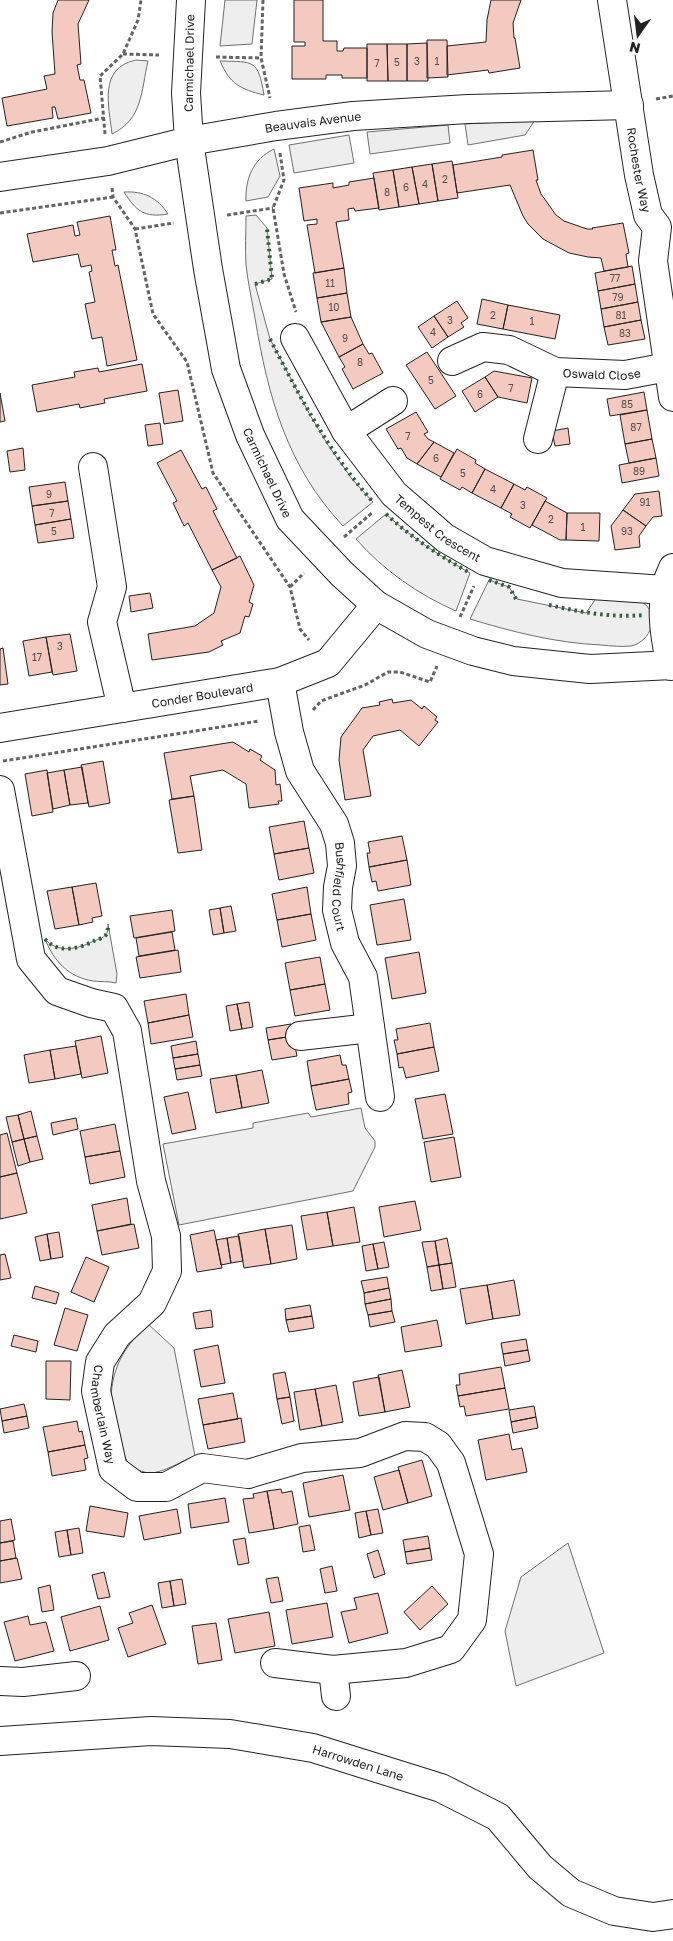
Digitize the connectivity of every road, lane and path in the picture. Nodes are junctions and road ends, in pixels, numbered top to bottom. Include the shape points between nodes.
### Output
1 (141, 0) edge
2 (191, 0) edge
3 (263, 0) edge
4 (612, 0) edge
5 (629, 105) junction
6 (104, 118) junction
7 (276, 126) junction
8 (190, 141) junction
9 (0, 142) edge
10 (108, 161) junction
11 (0, 177) edge
12 (113, 197) junction
13 (0, 213) edge
14 (665, 230) edge
15 (295, 338) joint
16 (452, 361) dead end
17 (668, 367) junction
18 (555, 372) junction
19 (673, 397) edge
20 (393, 401) dead end
21 (346, 431) junction
22 (538, 439) dead end
23 (93, 467) dead end
24 (669, 579) edge
25 (376, 605) junction
26 (328, 663) junction
27 (672, 666) edge
28 (280, 682) junction
29 (347, 690) dead end
30 (122, 708) junction
31 (0, 728) edge
32 (0, 790) edge
33 (370, 1028) junction
34 (300, 1036) dead end
35 (380, 1097) dead end
36 (275, 1663) dead end
37 (76, 1676) dead end
38 (0, 1681) edge
39 (0, 1741) edge
40 (673, 1914) edge

1 - 6 path via 138,20 122,54 100,76
2 - 8 street, Carmichael Drive via 186,93
3 - 7 path via 260,58
4 - 5 street, Rochester Way
5 - 7 street, Beauvais Avenue via 468,109 353,116
5 - 14 street, Rochester Way via 648,215
6 - 9 path via 32,132
6 - 10 path
7 - 8 street, Beauvais Avenue
7 - 15 path via 284,180 272,208 284,274 297,316
8 - 10 street, Beauvais Avenue
8 - 25 street, Carmichael Drive via 226,369 247,427 290,519
10 - 11 street, Beauvais Avenue
10 - 12 path
12 - 13 path
12 - 26 path via 135,229 152,314 187,362 213,473 290,587 300,629
14 - 17 street, Rochester Way via 653,261
15 - 21 street, Tempest Crescent
16 - 18 street, Oswald Close via 483,347 509,350
17 - 18 street, Oswald Close via 625,375
17 - 19 street, Rochester Way
18 - 22 street
20 - 21 street
21 - 24 street, Tempest Crescent via 394,494 445,538 485,561 562,583
23 - 30 street via 112,588 102,622
24 - 27 street via 663,609 666,645
25 - 26 street, Conder Boulevard
25 - 27 street, Carmichael Drive via 427,634 472,651 513,661 590,669
26 - 28 street, Conder Boulevard
26 - 29 path
28 - 30 street, Conder Boulevard
28 - 33 street, Bushfield Court via 300,771 334,824 340,843 342,866 337,910 345,943 362,977
30 - 31 street, Conder Boulevard
32 - 36 street, Chamberlain Way via 31,959 57,991 114,1008 127,1031 151,1181 166,1236 167,1271 152,1303 117,1335 100,1362 96,1391 113,1469 137,1487 166,1487 202,1468 248,1474 302,1458 360,1453 405,1436 425,1437 438,1445 451,1463 479,1554 472,1620 451,1649 335,1683
33 - 34 street
33 - 35 street, Bushfield Court
37 - 38 street via 23,1682
39 - 40 street, Harrowden Lane via 151,1731 230,1734 313,1748 441,1788 498,1818 540,1867 571,1893 614,1911 653,1917

